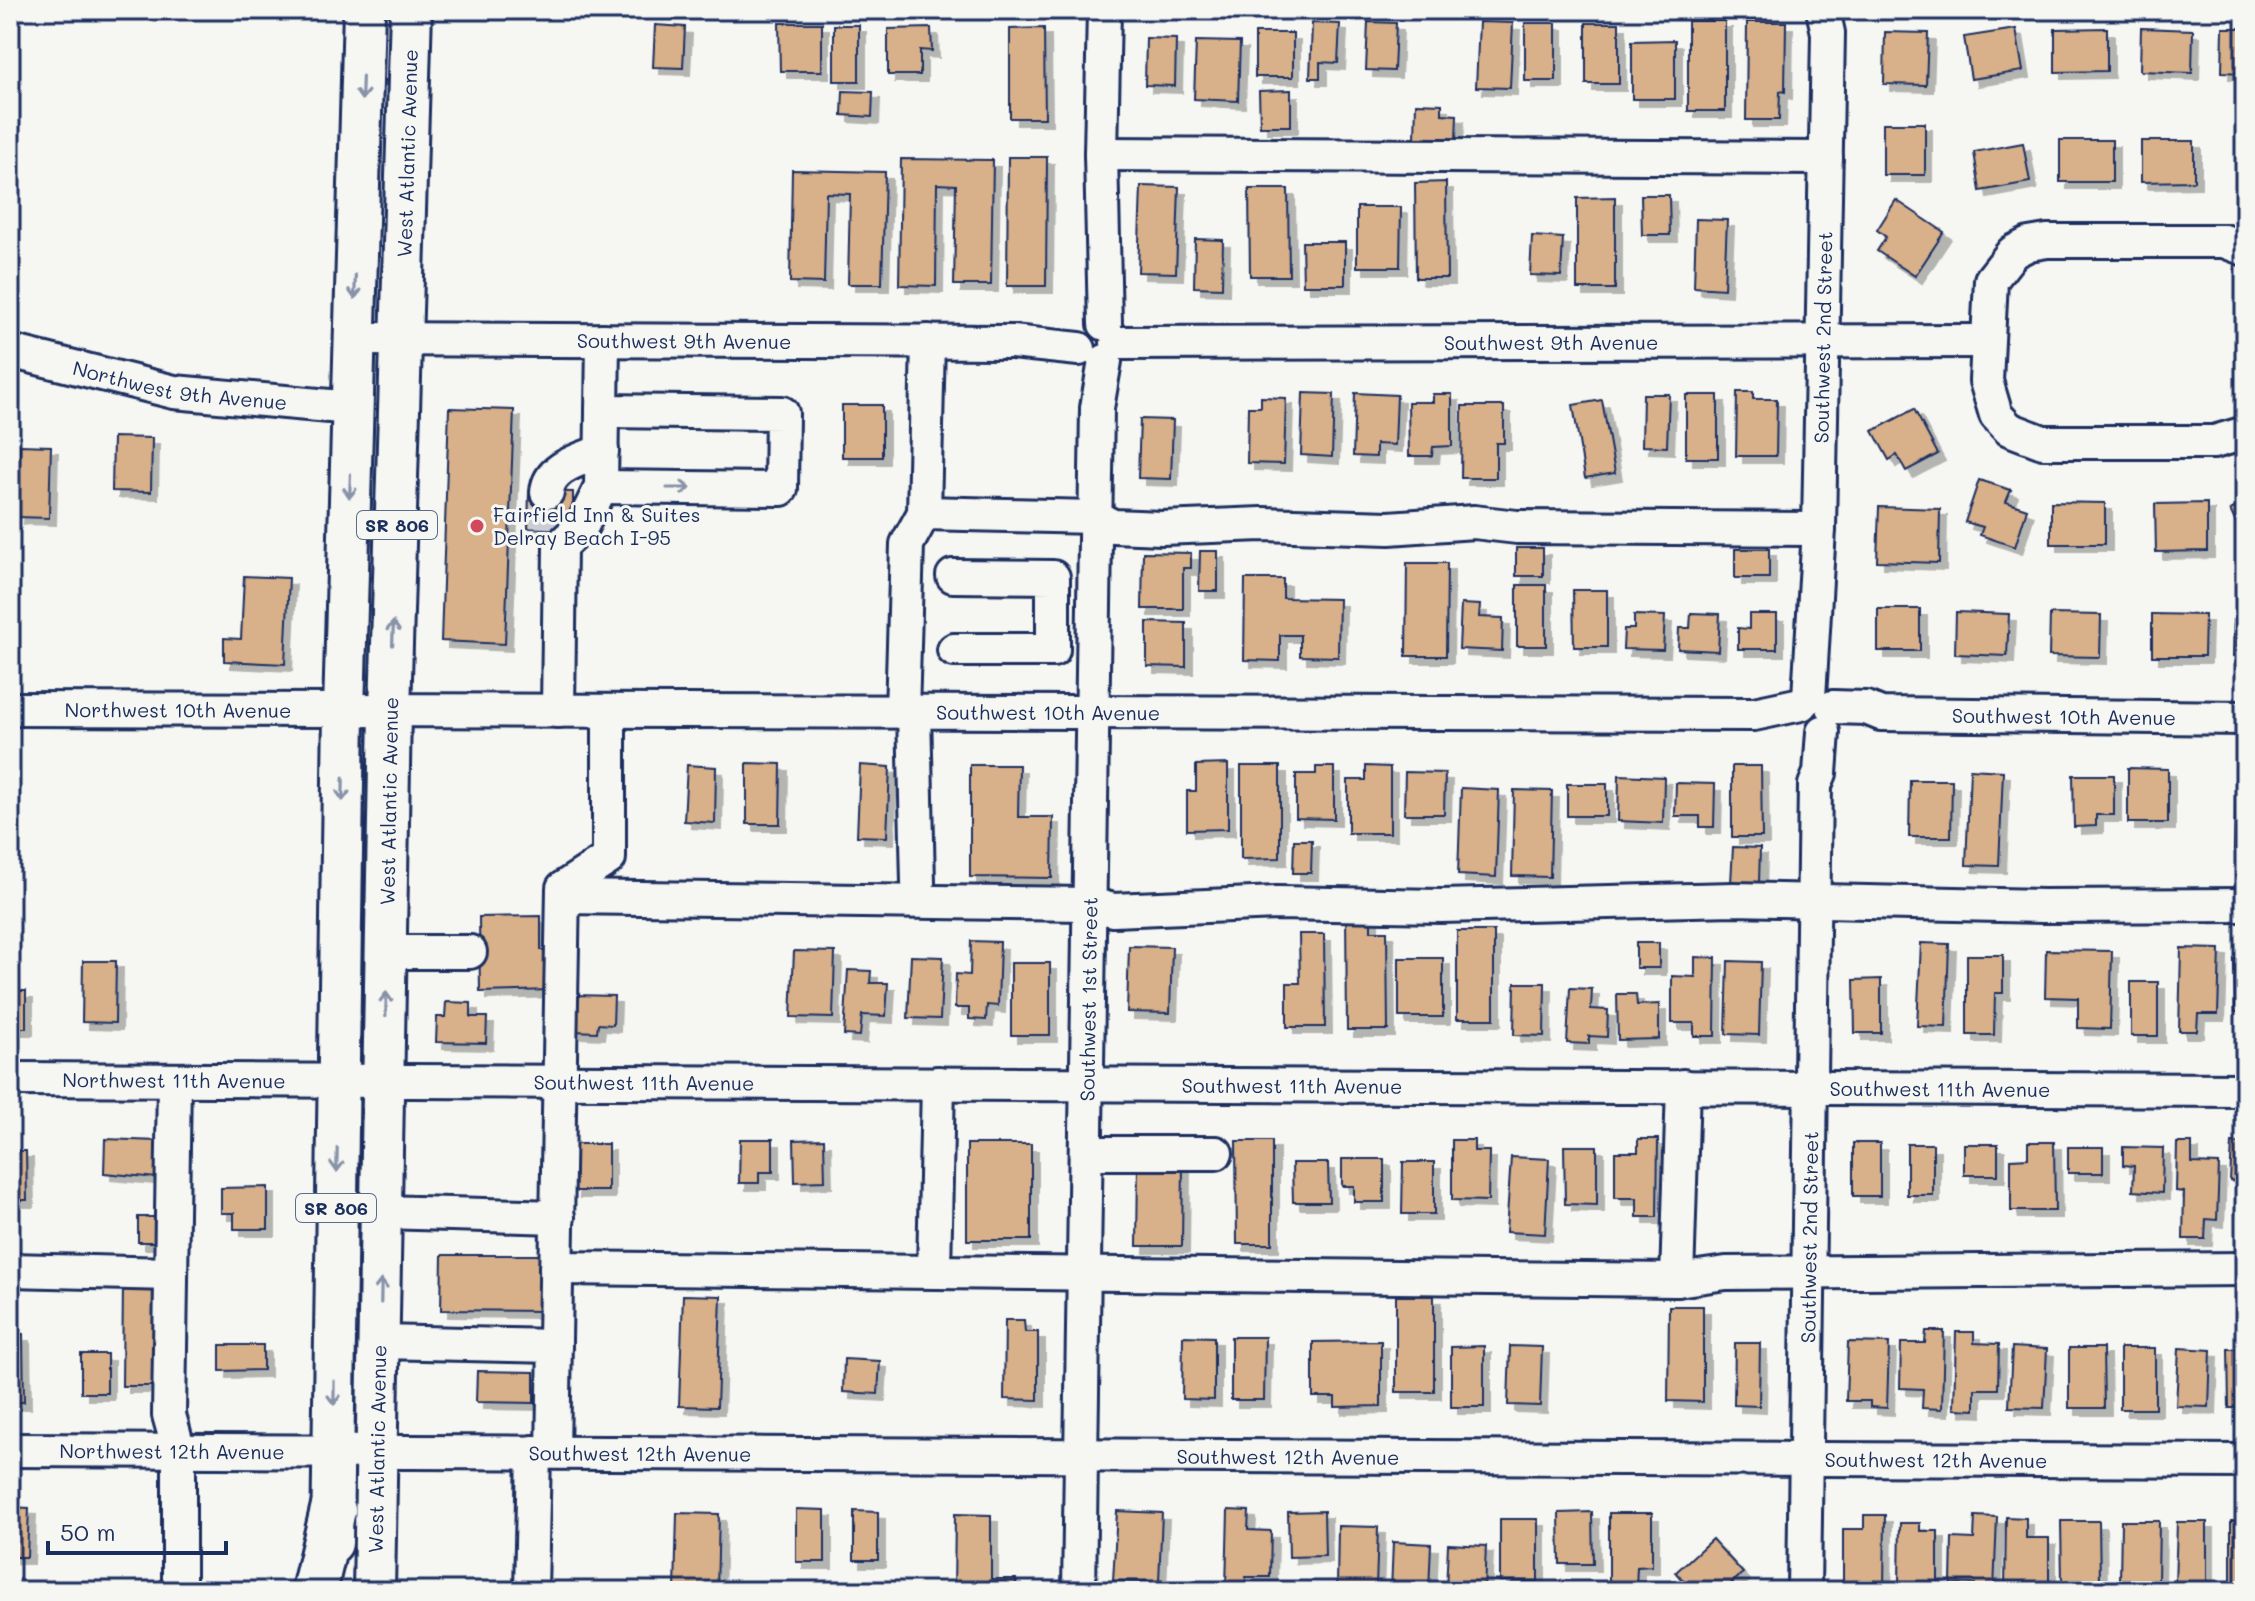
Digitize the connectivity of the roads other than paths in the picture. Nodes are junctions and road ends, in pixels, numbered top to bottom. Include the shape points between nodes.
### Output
1 (364, 10) edge
2 (411, 10) edge
3 (1104, 10) edge
4 (1829, 18) edge
5 (1101, 154) junction
6 (1826, 158) junction
7 (2245, 249) edge
8 (354, 339) junction
9 (403, 339) junction
10 (603, 340) junction
11 (1823, 340) junction
12 (928, 341) junction
13 (1095, 341) junction
14 (1987, 341) junction
15 (10, 351) edge
16 (352, 408) junction
17 (602, 411) junction
18 (2245, 433) edge
19 (602, 451) junction
20 (601, 487) junction
21 (547, 492) tunnel mouth
22 (924, 513) junction
23 (1095, 517) junction
24 (1819, 529) junction
25 (953, 576) dead end
26 (1053, 612) junction
27 (1095, 612) junction
28 (954, 650) dead end
29 (10, 709) edge
30 (344, 711) junction
31 (390, 711) junction
32 (558, 711) junction
33 (609, 711) junction
34 (908, 712) junction
35 (1094, 712) junction
36 (1816, 714) junction
37 (2245, 718) edge
38 (918, 883) dead end
39 (563, 897) junction
40 (1814, 902) junction
41 (1090, 904) junction
42 (2245, 905) edge
43 (387, 952) junction
44 (470, 952) dead end
45 (10, 1079) edge
46 (174, 1080) junction
47 (338, 1082) junction
48 (384, 1082) junction
49 (560, 1082) junction
50 (938, 1083) junction
51 (1088, 1084) junction
52 (1683, 1086) junction
53 (1812, 1086) junction
54 (2245, 1090) edge
55 (1086, 1153) junction
56 (1216, 1153) dead end
57 (382, 1212) junction
58 (558, 1217) junction
59 (556, 1268) junction
60 (2245, 1269) edge
61 (10, 1270) edge
62 (934, 1270) junction
63 (1085, 1271) junction
64 (171, 1274) junction
65 (1809, 1275) junction
66 (1677, 1280) junction
67 (380, 1342) junction
68 (555, 1346) junction
69 (10, 1450) edge
70 (179, 1451) junction
71 (544, 1452) junction
72 (333, 1453) junction
73 (377, 1453) junction
74 (1081, 1456) junction
75 (1806, 1459) junction
76 (2245, 1461) edge
77 (333, 1510) junction
78 (179, 1591) edge
79 (314, 1591) edge
80 (331, 1591) edge
81 (374, 1591) edge
82 (531, 1591) edge
83 (1079, 1591) edge
84 (1804, 1591) edge

1 -> 8 main road, SR 806
2 - 9 main road, West Atlantic Avenue / SR 806
3 - 5 street, Southwest 1st Street
4 - 6 street, Southwest 2nd Street
5 - 6 street
5 - 13 street, Southwest 1st Street via 1105,244 1090,281
6 - 11 street, Southwest 2nd Street
7 - 14 street via 2224,241 2029,244 2013,252 1991,280
8 - 9 street, Southwest 9th Avenue
8 - 16 main road, SR 806
9 - 10 street, Southwest 9th Avenue
31 -> 9 main road, West Atlantic Avenue / SR 806
10 - 12 street, Southwest 9th Avenue
10 - 17 street
11 - 13 street, Southwest 9th Avenue
11 - 14 street, Southwest 9th Avenue
11 - 24 street, Southwest 2nd Street
12 - 13 street, Southwest 9th Avenue
12 - 22 street
13 - 23 street, Southwest 1st Street
14 - 18 street via 1989,399 2003,422 2025,438 2214,442
15 - 16 street, Northwest 9th Avenue via 174,392
16 -> 30 main road, SR 806
17 - 19 street
20 -> 17 street via 781,489 782,474 782,413
19 - 20 street
19 - 21 street via 557,471
20 - 32 street via 582,526 553,537
22 - 23 street
22 - 34 street via 907,544
23 - 24 street via 1113,526 1162,528 1389,528 1474,522 1517,527
23 - 27 street, Southwest 1st Street
24 - 36 street, Southwest 2nd Street via 1814,642 1823,664
25 - 26 street via 1053,577
26 - 27 street
26 - 28 street via 1053,650
27 - 35 street, Southwest 1st Street
29 - 30 street, Northwest 10th Avenue
30 - 31 street, Southwest 10th Avenue
30 -> 47 main road, SR 806
31 - 32 street, Southwest 10th Avenue
31 - 43 main road, West Atlantic Avenue / SR 806
32 - 33 street, Southwest 10th Avenue
33 - 34 street, Southwest 10th Avenue
33 - 39 street via 609,858 563,888
34 - 35 street, Southwest 10th Avenue
34 - 38 street
35 - 36 street, Southwest 10th Avenue
35 - 41 street, Southwest 1st Street
36 - 37 street, Southwest 10th Avenue
36 - 40 street, Southwest 2nd Street via 1820,773 1815,785
39 - 41 street
39 - 49 street
40 - 41 street via 1277,903 1113,910
40 - 42 street
40 - 53 street, Southwest 2nd Street
41 - 51 street, Southwest 1st Street
43 - 44 street
48 -> 43 main road, West Atlantic Avenue / SR 806
45 - 46 street, Northwest 11th Avenue
46 - 47 street, Northwest 11th Avenue
46 - 64 street
47 - 48 street, Southwest 11th Avenue
47 -> 72 main road, SR 806
48 - 49 street, Southwest 11th Avenue
48 - 57 main road, West Atlantic Avenue / SR 806
49 - 50 street, Southwest 11th Avenue
49 - 58 street
50 - 51 street, Southwest 11th Avenue
50 - 62 street
51 - 52 street, Southwest 11th Avenue
51 - 55 street, Southwest 1st Street
52 - 53 street, Southwest 11th Avenue
52 - 66 street
53 - 54 street, Southwest 11th Avenue
53 - 65 street, Southwest 2nd Street
55 - 56 street
55 - 63 street, Southwest 1st Street
57 - 58 street
67 -> 57 main road, West Atlantic Avenue / SR 806
58 - 59 street
59 - 62 street
59 - 68 street
60 - 65 street
61 - 64 street
62 - 63 street
63 - 66 street
63 - 74 street, Southwest 1st Street
64 - 70 street via 169,1415
65 - 66 street via 1726,1273
65 - 75 street, Southwest 2nd Street
67 - 68 street
67 - 73 main road, West Atlantic Avenue / SR 806
68 - 71 street
69 - 70 street, Northwest 12th Avenue
70 - 72 street, Northwest 12th Avenue
70 - 78 street
71 - 73 street, Southwest 12th Avenue
71 - 74 street, Southwest 12th Avenue
71 - 82 street
72 - 73 street, Southwest 12th Avenue
72 - 77 main road, SR 806
73 - 81 main road, West Atlantic Avenue / SR 806
74 - 75 street, Southwest 12th Avenue
74 - 83 street, Southwest 1st Street
75 - 76 street, Southwest 12th Avenue
75 - 84 street, Southwest 2nd Street
77 - 79 highway
77 - 80 main road, SR 806

